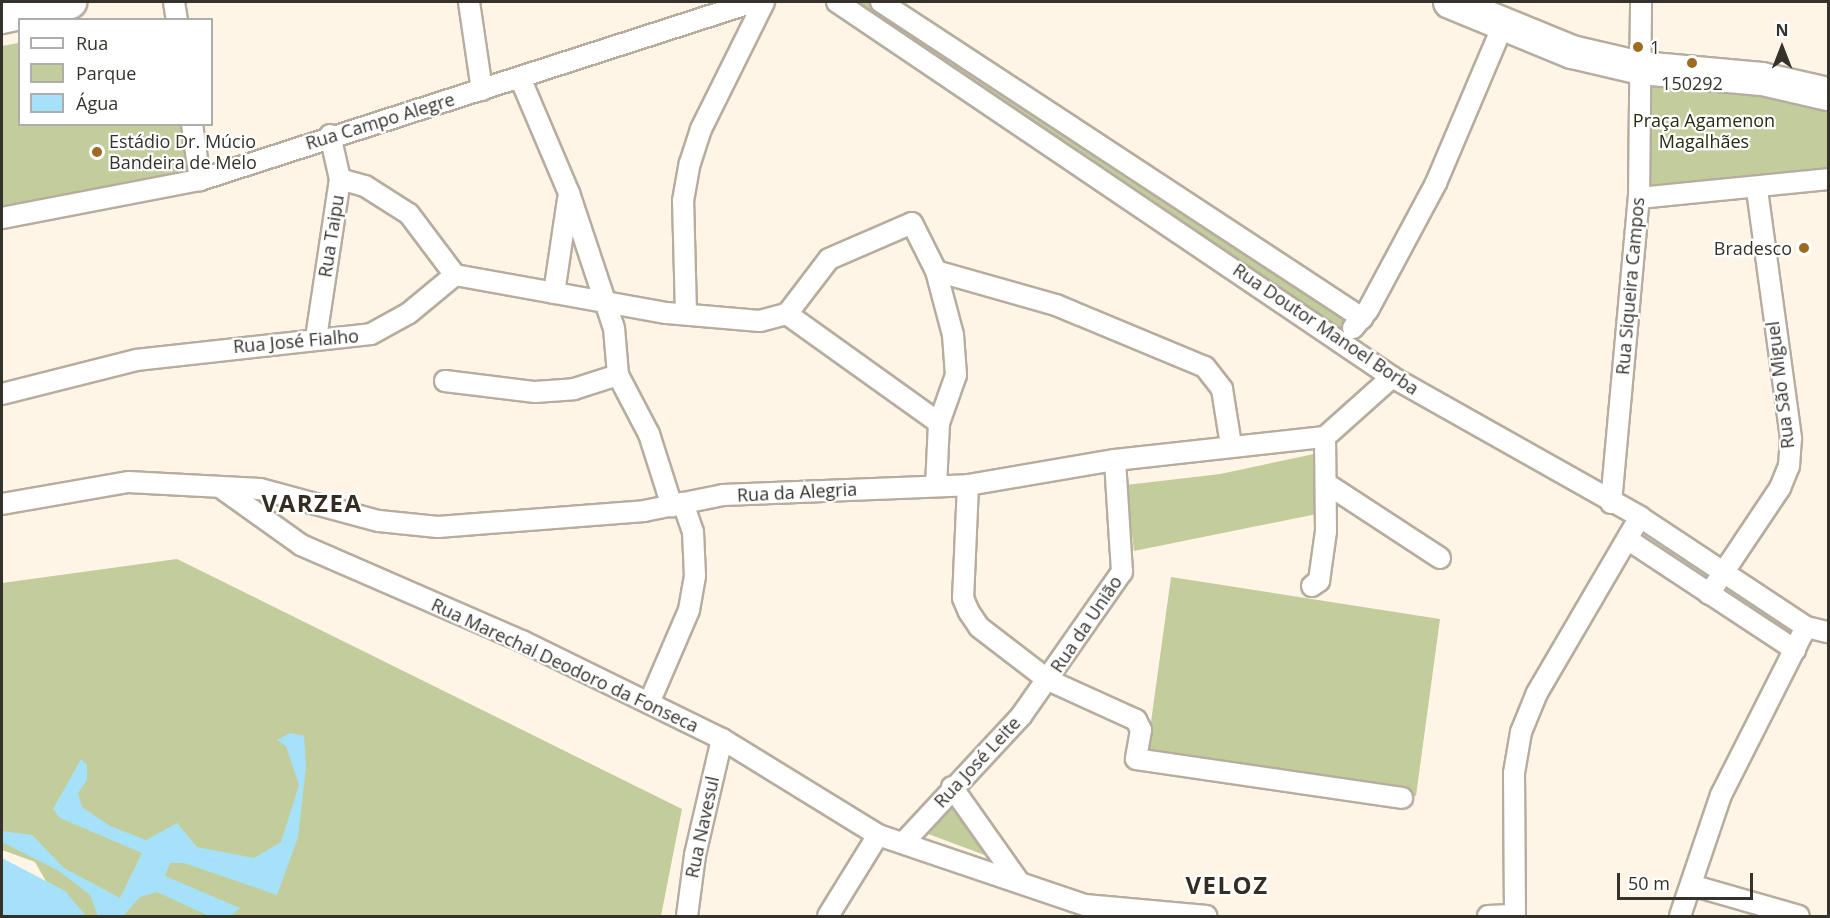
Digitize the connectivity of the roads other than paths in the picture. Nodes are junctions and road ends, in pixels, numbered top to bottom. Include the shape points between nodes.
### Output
1 (70, 2) edge
2 (174, 2) edge
3 (469, 2) edge
4 (753, 2) edge
5 (764, 2) edge
6 (837, 2) edge
7 (881, 2) edge
8 (1450, 2) edge
9 (1636, 5) edge
10 (2, 17) edge
11 (177, 18) edge
12 (1503, 25) junction
13 (1641, 68) junction
14 (521, 80) junction
15 (482, 90) junction
16 (1828, 94) edge
17 (1069, 124) junction
18 (192, 126) edge
19 (330, 135) junction
20 (1055, 150) junction
21 (340, 179) junction
22 (1828, 179) edge
23 (200, 180) junction
24 (1160, 183) junction
25 (1757, 189) junction
26 (569, 194) junction
27 (1639, 198) junction
28 (1148, 211) junction
29 (2, 218) edge
30 (1253, 244) junction
31 (1237, 269) junction
32 (936, 271) junction
33 (455, 275) junction
34 (554, 293) junction
35 (602, 303) junction
36 (686, 313) junction
37 (787, 314) junction
38 (1362, 318) junction
39 (316, 338) junction
40 (1341, 340) junction
41 (618, 375) junction
42 (1392, 377) junction
43 (445, 381) dead end
44 (3, 395) edge
45 (939, 423) junction
46 (1325, 437) junction
47 (1231, 445) junction
48 (1115, 460) junction
49 (1327, 484) junction
50 (968, 485) junction
51 (936, 486) junction
52 (224, 490) junction
53 (2, 504) edge
54 (1611, 504) junction
55 (678, 505) junction
56 (1640, 517) junction
57 (1630, 541) junction
58 (1440, 558) dead end
59 (1725, 569) junction
60 (1312, 586) dead end
61 (1709, 594) junction
62 (1806, 627) junction
63 (1828, 632) edge
64 (1795, 650) junction
65 (1048, 680) junction
66 (649, 703) junction
67 (722, 739) junction
68 (952, 787) junction
69 (1402, 798) dead end
70 (878, 835) junction
71 (904, 842) junction
72 (1017, 879) junction
73 (1691, 885) junction
74 (687, 916) edge
75 (828, 916) edge
76 (1207, 916) edge
77 (1488, 916) edge
78 (1515, 916) edge
79 (1680, 916) edge
80 (1799, 916) edge

1 - 10 main road
2 - 11 street
3 - 15 street
4 - 14 street, Rua Campo Alegre
5 - 36 street via 701,129 690,164 683,201
6 - 20 street, Rua Doutor Manoel Borba
7 - 17 street, Rua Doutor Manoel Borba
8 - 12 main road
9 - 13 street, Rua Siqueira Campos
12 - 13 main road via 1572,52
12 - 38 street via 1436,183
13 - 16 main road via 1762,79
13 - 27 street, Rua Siqueira Campos
14 - 15 street, Rua Campo Alegre
14 - 26 street
15 - 19 street, Rua Campo Alegre
17 - 20 street
17 - 24 street, Rua Doutor Manoel Borba
18 - 23 street
19 - 21 street, Rua Taipu
19 - 23 street, Rua Campo Alegre
20 - 28 street, Rua Doutor Manoel Borba
21 - 33 street via 366,186 409,214
21 - 39 street, Rua Taipu
22 - 25 street
23 - 29 street, Rua Campo Alegre
24 - 28 street
24 - 30 street, Rua Doutor Manoel Borba
25 - 27 street
25 - 59 street, Rua São Miguel via 1791,438 1789,466 1780,488
26 - 34 street
26 - 35 street
27 - 54 street, Rua Siqueira Campos
28 - 31 street, Rua Doutor Manoel Borba
30 - 31 street
30 - 38 street, Rua Doutor Manoel Borba
31 - 40 street, Rua Doutor Manoel Borba
32 - 37 street via 912,223 830,259
32 - 45 street via 950,316 956,375
32 - 47 street via 1056,305 1205,367 1222,389
33 - 34 street
33 - 39 street, Rua José Fialho via 390,325 371,334
34 - 35 street
35 - 36 street
35 - 41 street via 614,328
36 - 37 street via 760,321
37 - 45 street
38 - 40 street
39 - 44 street, Rua José Fialho via 136,360
40 - 42 street, Rua Doutor Manoel Borba
41 - 43 street via 574,389 535,392
41 - 55 street via 649,434
42 - 46 street
42 - 54 street, Rua Doutor Manoel Borba
45 - 51 street
46 - 47 street, Rua da Alegria
46 - 49 street
47 - 48 street, Rua da Alegria
48 - 50 street, Rua da Alegria
48 - 65 street, Rua da União via 1122,572
49 - 58 street
49 - 60 street via 1318,581
50 - 51 street, Rua da Alegria
50 - 65 street via 963,598 979,627
51 - 55 street, Rua da Alegria via 723,495
52 - 53 street, Rua da Alegria via 129,482
52 - 55 street, Rua da Alegria via 260,489 379,521 438,526
52 - 66 street, Rua Marechal Deodoro da Fonseca via 301,545
54 - 56 street, Rua Doutor Manoel Borba
55 - 66 street via 693,532 695,576 689,610
56 - 57 street
56 - 59 street, Rua Doutor Manoel Borba
57 - 61 street
57 - 78 street via 1537,693 1521,732 1514,773
59 - 61 street, Rua São Miguel
59 - 62 street, Rua Doutor Manoel Borba
61 - 64 street
62 - 63 street, Rua Doutor Manoel Borba
62 - 64 street
64 - 73 street via 1721,795
65 - 68 street, Rua José Leite via 992,750
65 - 69 street via 1136,720 1140,730 1136,759
66 - 67 street, Rua Marechal Deodoro da Fonseca
67 - 70 street, Rua Marechal Deodoro da Fonseca
67 - 74 street, Rua Navesul via 695,855
68 - 71 street, Rua José Leite
68 - 72 street
70 - 71 street, Rua Marechal Deodoro da Fonseca
70 - 75 street
71 - 72 street, Rua Marechal Deodoro da Fonseca
72 - 76 street, Rua Marechal Deodoro da Fonseca via 1086,905
73 - 79 street
73 - 80 street
77 - 78 street

